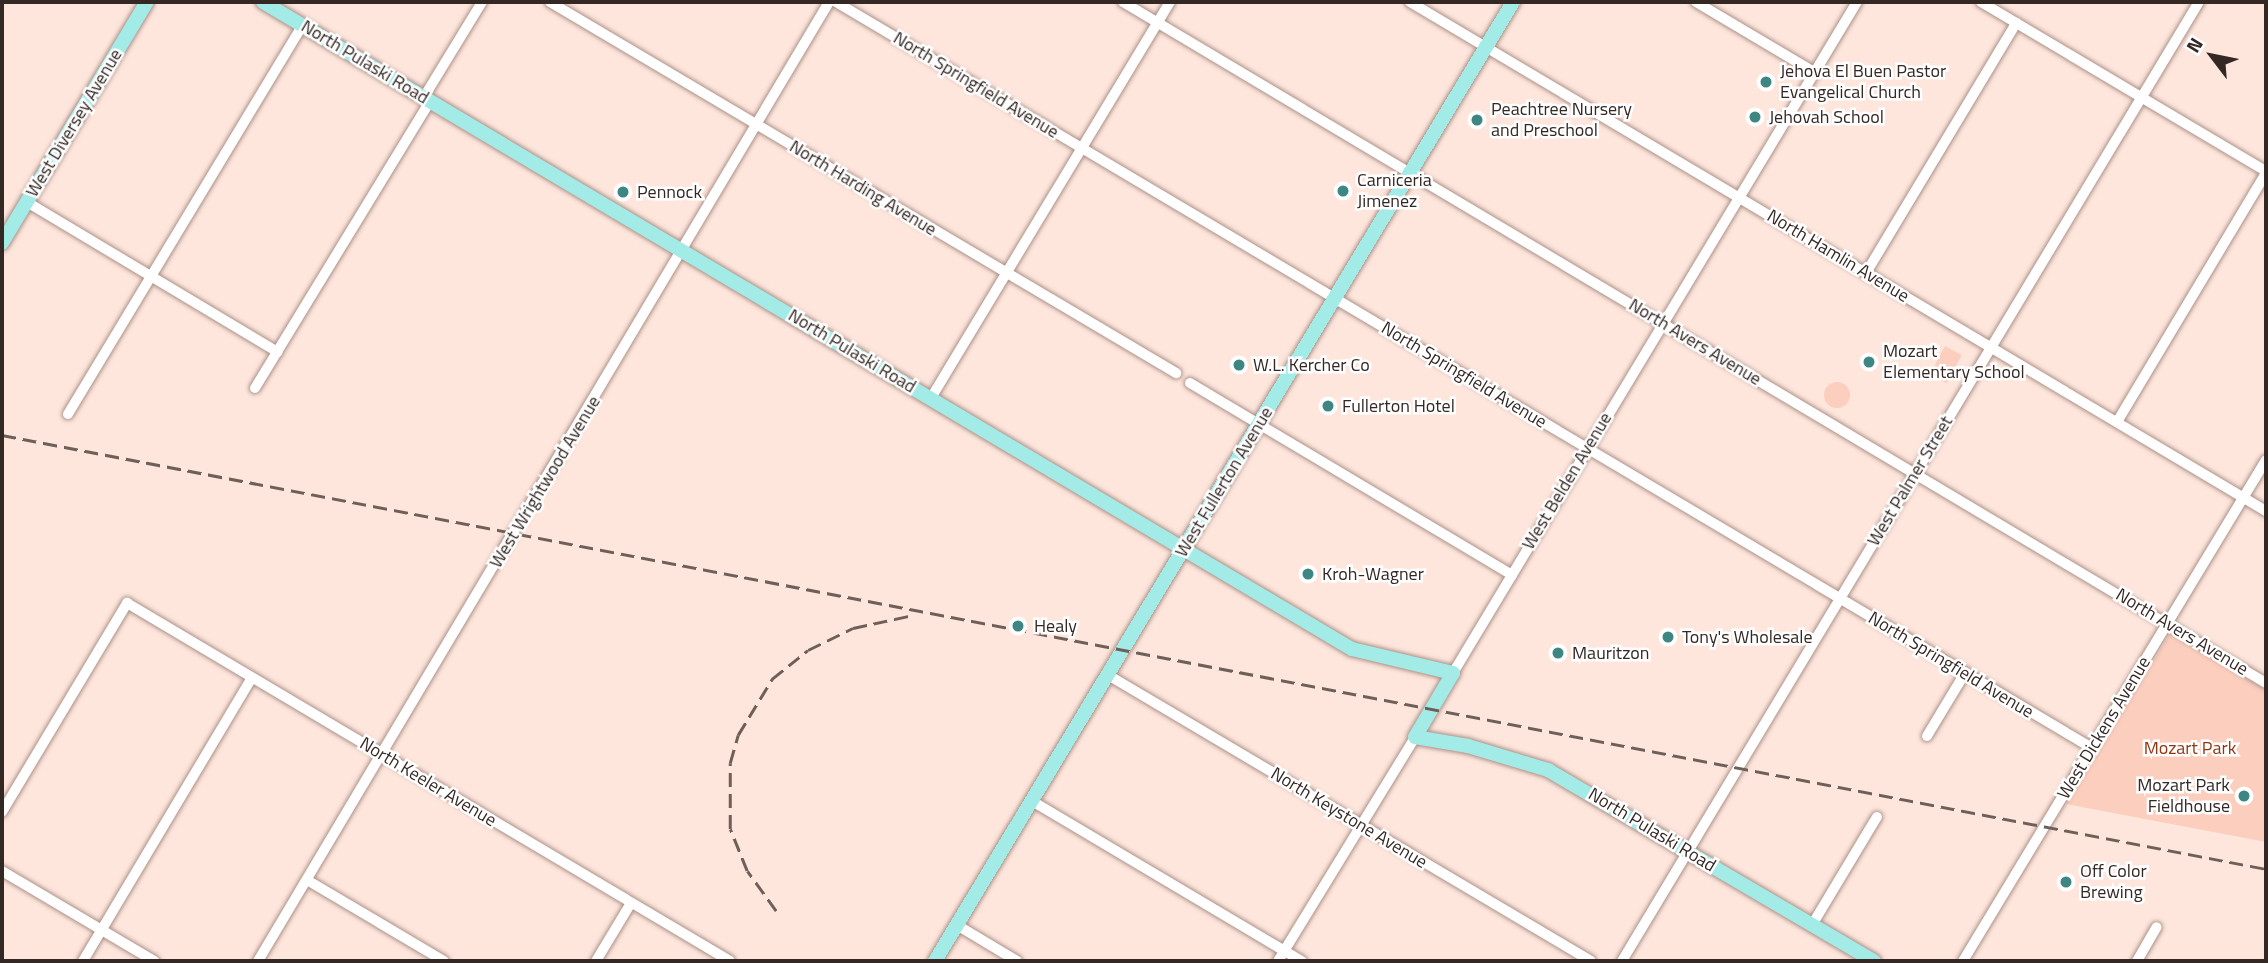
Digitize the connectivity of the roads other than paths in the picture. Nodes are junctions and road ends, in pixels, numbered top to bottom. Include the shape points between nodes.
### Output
1 (147, 2) edge
2 (263, 2) edge
3 (482, 2) edge
4 (550, 2) edge
5 (829, 2) edge
6 (836, 2) edge
7 (1124, 2) edge
8 (1170, 2) edge
9 (1410, 2) edge
10 (1513, 2) edge
11 (1696, 2) edge
12 (1857, 2) edge
13 (1981, 2) edge
14 (2199, 2) edge
15 (1158, 22) junction
16 (2017, 23) junction
17 (303, 26) junction
18 (1486, 47) junction
19 (1814, 72) junction
20 (2142, 97) junction
21 (427, 99) junction
22 (755, 124) junction
23 (1082, 148) junction
24 (2266, 172) edge
25 (1410, 173) junction
26 (1739, 197) junction
27 (27, 202) junction
28 (2, 243) edge
29 (682, 250) junction
30 (1866, 272) junction
31 (1007, 273) junction
32 (153, 277) junction
33 (1335, 298) junction
34 (1663, 323) junction
35 (1991, 347) junction
36 (278, 352) junction
37 (1176, 373) dead end
38 (1190, 383) dead end
39 (256, 388) dead end
40 (932, 398) junction
41 (68, 414) dead end
42 (2117, 422) junction
43 (1260, 424) junction
44 (1587, 448) junction
45 (2266, 460) edge
46 (1915, 473) junction
47 (2244, 497) junction
48 (2266, 511) edge
49 (1184, 548) junction
50 (1511, 575) junction
51 (1840, 598) junction
52 (2167, 624) junction
53 (1453, 673) junction
54 (1965, 673) junction
55 (1108, 675) junction
56 (251, 677) junction
57 (2266, 683) edge
58 (1927, 736) dead end
59 (1415, 737) junction
60 (2092, 748) junction
61 (382, 755) junction
62 (1032, 801) junction
63 (2, 812) edge
64 (1877, 817) dead end
65 (1361, 825) junction
66 (1688, 851) junction
67 (2, 871) edge
68 (307, 880) junction
69 (631, 903) junction
70 (957, 925) junction
71 (1812, 925) junction
72 (2157, 927) dead end
73 (102, 930) junction
74 (1285, 951) junction
75 (83, 961) edge
76 (155, 961) edge
77 (258, 961) edge
78 (444, 961) edge
79 (596, 961) edge
80 (730, 961) edge
81 (935, 961) edge
82 (1017, 961) edge
83 (1279, 961) edge
84 (1302, 961) edge
85 (1591, 961) edge
86 (1622, 961) edge
87 (1874, 961) edge
88 (1963, 961) edge
89 (2137, 961) edge

1 - 27 main road, West Diversey Avenue
2 - 17 main road, North Pulaski Road
3 - 21 street
4 - 22 street, North Harding Avenue
5 - 22 street, West Wrightwood Avenue
6 - 23 street, North Springfield Avenue
7 - 15 street, North Avers Avenue
8 - 15 street
9 - 18 street, North Hamlin Avenue
10 - 18 main road, West Fullerton Avenue
11 - 19 street
12 - 19 street, West Belden Avenue
13 - 16 street
14 - 20 street, West Palmer Street
15 - 23 street
15 - 25 street, North Avers Avenue
16 - 20 street
16 - 30 street
17 - 21 main road, North Pulaski Road
17 - 32 street
18 - 25 main road, West Fullerton Avenue
18 - 26 street, North Hamlin Avenue
19 - 26 street, West Belden Avenue
20 - 24 street
20 - 35 street, West Palmer Street
21 - 29 main road, North Pulaski Road
21 - 36 street
22 - 29 street, West Wrightwood Avenue
22 - 31 street, North Harding Avenue
23 - 31 street
23 - 33 street, North Springfield Avenue
24 - 42 street
25 - 33 main road, West Fullerton Avenue
25 - 34 street, North Avers Avenue
26 - 30 street, North Hamlin Avenue
26 - 34 street, West Belden Avenue
27 - 28 main road, West Diversey Avenue
27 - 32 street
29 - 40 main road, North Pulaski Road
29 - 61 street, West Wrightwood Avenue
30 - 35 street, North Hamlin Avenue
31 - 37 street, North Harding Avenue
31 - 40 street
32 - 36 street
32 - 41 street
33 - 43 main road, West Fullerton Avenue
33 - 44 street, North Springfield Avenue
34 - 44 street, West Belden Avenue
34 - 46 street, North Avers Avenue
35 - 42 street, North Hamlin Avenue
35 - 46 street, West Palmer Street
36 - 39 street
38 - 43 street
40 - 49 main road, North Pulaski Road
42 - 47 street, North Hamlin Avenue
43 - 49 main road, West Fullerton Avenue
43 - 50 street
44 - 50 street, West Belden Avenue
44 - 51 street, North Springfield Avenue
45 - 47 street, West Dickens Avenue
46 - 51 street, West Palmer Street
46 - 52 street, North Avers Avenue
47 - 48 street, North Hamlin Avenue
47 - 52 street, West Dickens Avenue
49 - 53 main road, North Pulaski Road via 1353,649
49 - 55 main road, West Fullerton Avenue
50 - 53 street, West Belden Avenue
51 - 54 street, North Springfield Avenue
51 - 66 street, West Palmer Street
52 - 57 street, North Avers Avenue
52 - 60 street, West Dickens Avenue
53 - 59 main road, West Belden Avenue
54 - 58 street
54 - 60 street, North Springfield Avenue
55 - 62 main road, West Fullerton Avenue
55 - 65 street, North Keystone Avenue
56 - 61 street, North Keeler Avenue
56 - 63 street, North Keeler Avenue via 127,603
56 - 73 street
59 - 65 street, West Belden Avenue
59 - 66 main road, North Pulaski Road via 1468,746 1548,770
60 - 88 street, West Dickens Avenue
61 - 68 street, West Wrightwood Avenue
61 - 69 street, North Keeler Avenue
62 - 70 main road, West Fullerton Avenue
62 - 74 street
64 - 71 street
65 - 74 street, West Belden Avenue
65 - 85 street, North Keystone Avenue
66 - 71 main road, North Pulaski Road
66 - 86 street, West Palmer Street
67 - 73 street
68 - 77 street, West Wrightwood Avenue
68 - 78 street
69 - 79 street
69 - 80 street, North Keeler Avenue
70 - 81 main road, West Fullerton Avenue
70 - 82 street
71 - 87 main road, North Pulaski Road
72 - 89 street
73 - 75 street
73 - 76 street
74 - 83 street, West Belden Avenue
74 - 84 street

